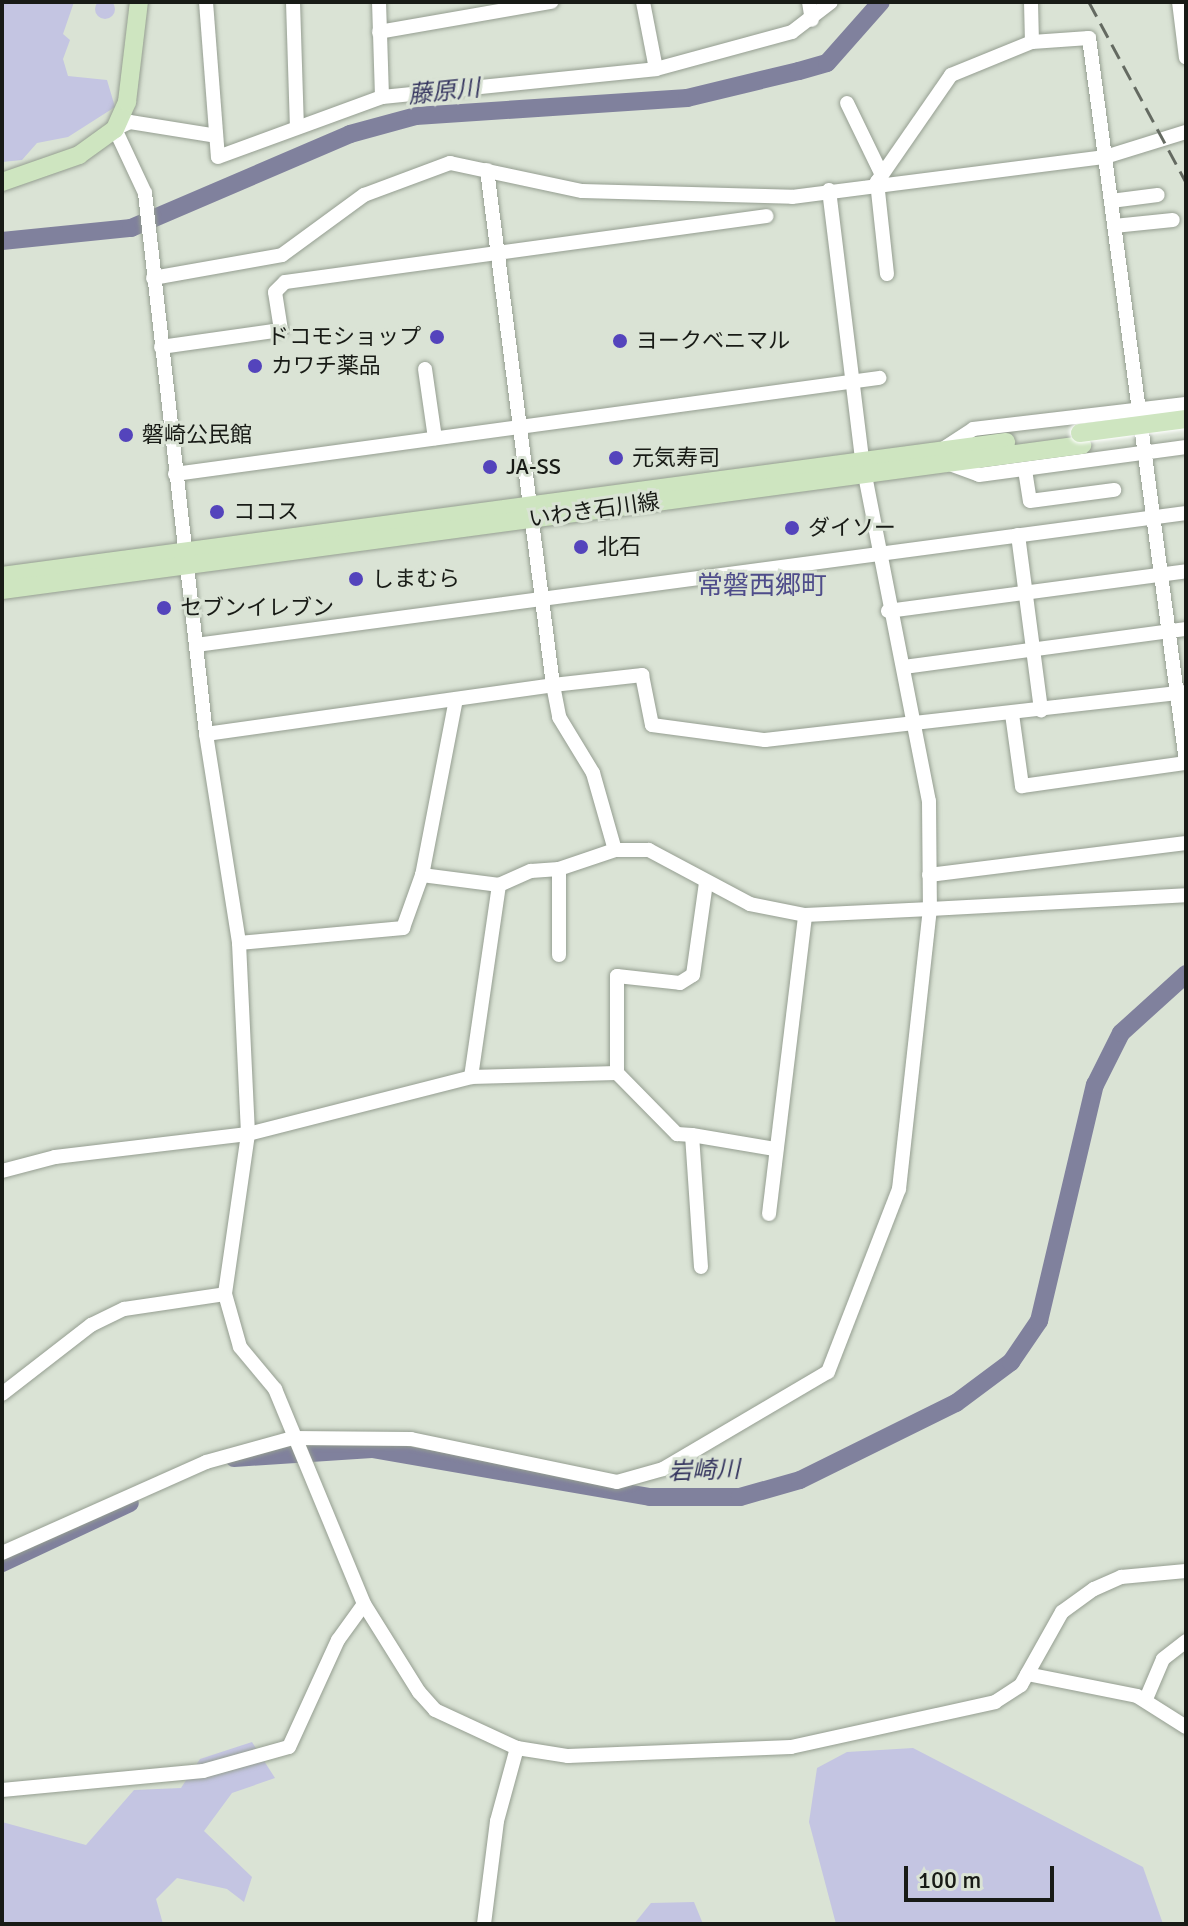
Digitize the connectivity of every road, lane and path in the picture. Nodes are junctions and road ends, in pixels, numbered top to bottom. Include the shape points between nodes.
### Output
1 (139, 2) edge
2 (206, 2) edge
3 (293, 2) edge
4 (379, 2) edge
5 (551, 2) edge
6 (643, 2) edge
7 (809, 2) edge
8 (831, 2) edge
9 (1031, 2) edge
10 (1179, 2) edge
11 (812, 20) junction
12 (379, 32) junction
13 (1032, 42) junction
14 (1186, 58) edge
15 (656, 69) junction
16 (382, 97) junction
17 (847, 103) dead end
18 (297, 126) junction
19 (115, 129) junction
20 (1186, 132) edge
21 (211, 135) junction
22 (1105, 157) junction
23 (487, 170) junction
24 (879, 179) junction
25 (2, 182) edge
26 (829, 190) junction
27 (1158, 195) dead end
28 (1111, 201) junction
29 (767, 216) dead end
30 (1173, 220) dead end
31 (1114, 226) junction
32 (498, 253) junction
33 (887, 274) dead end
34 (153, 278) junction
35 (161, 347) junction
36 (425, 369) dead end
37 (879, 378) dead end
38 (852, 381) junction
39 (1186, 404) edge
40 (1140, 410) junction
41 (1186, 419) edge
42 (520, 427) junction
43 (1186, 430) edge
44 (435, 438) junction
45 (1081, 439) junction
46 (1186, 447) edge
47 (1145, 452) junction
48 (942, 456) junction
49 (864, 466) junction
50 (1025, 470) junction
51 (175, 474) junction
52 (1114, 490) dead end
53 (531, 512) junction
54 (1186, 513) edge
55 (1154, 517) junction
56 (1018, 535) junction
57 (878, 554) junction
58 (186, 559) junction
59 (1186, 571) edge
60 (1161, 574) junction
61 (2, 576) edge
62 (2, 590) edge
63 (1025, 593) junction
64 (545, 598) junction
65 (888, 611) junction
66 (1186, 629) edge
67 (1169, 631) junction
68 (196, 645) junction
69 (1033, 649) junction
70 (904, 667) junction
71 (555, 690) junction
72 (1182, 692) edge
73 (456, 699) junction
74 (1041, 710) junction
75 (1012, 714) junction
76 (916, 724) junction
77 (206, 734) junction
78 (1186, 762) edge
79 (1186, 843) edge
80 (615, 850) junction
81 (559, 869) junction
82 (422, 875) junction
83 (929, 875) junction
84 (706, 883) junction
85 (499, 885) junction
86 (1186, 895) edge
87 (930, 909) junction
88 (805, 915) junction
89 (239, 943) junction
90 (559, 955) dead end
91 (617, 1073) junction
92 (471, 1077) junction
93 (248, 1134) junction
94 (692, 1135) junction
95 (775, 1149) junction
96 (2, 1171) edge
97 (769, 1214) dead end
98 (701, 1267) dead end
99 (225, 1294) junction
100 (2, 1394) edge
101 (294, 1441) junction
102 (2, 1553) edge
103 (1186, 1571) edge
104 (364, 1604) junction
105 (1186, 1641) edge
106 (1027, 1674) junction
107 (1146, 1699) junction
108 (1186, 1727) edge
109 (517, 1748) junction
110 (2, 1790) edge
111 (484, 1924) edge

1 - 19 main road via 127,102
2 - 21 street
3 - 18 street
4 - 12 street
5 - 12 street
6 - 15 street
7 - 11 street
8 - 11 street
9 - 13 street
10 - 14 street
11 - 15 street via 767,42
12 - 16 street
13 - 22 street via 1089,38
13 - 24 street via 956,71
15 - 16 street
16 - 18 street
17 - 24 street
18 - 21 street via 218,157
19 - 21 street via 130,122
19 - 25 main road via 79,155
19 - 34 street via 145,193
20 - 22 street
22 - 24 street
22 - 28 street
23 - 26 street via 582,191 764,198
23 - 32 street
23 - 34 street via 435,167 364,195 282,255
24 - 26 street
24 - 33 street
26 - 38 street
27 - 28 street
28 - 31 street
29 - 32 street
30 - 31 street
31 - 40 street
32 - 35 street via 285,282 275,292 281,330
32 - 42 street
34 - 35 street
35 - 51 street
36 - 44 street
37 - 38 street
38 - 42 street
38 - 49 street
39 - 40 street
40 - 47 street
40 - 48 street via 973,429
41 - 45 main road, いわき石川線, bridge
42 - 44 street
42 - 53 street
43 - 45 main road, いわき石川線
44 - 51 street
45 - 48 main road, いわき石川線
46 - 47 street
47 - 50 street
47 - 55 street
48 - 49 main road, いわき石川線
48 - 50 street via 979,475
49 - 53 main road, いわき石川線
49 - 57 street
50 - 52 street via 1030,501
51 - 58 street
53 - 58 main road, いわき石川線
53 - 64 street
54 - 55 street
55 - 56 street
55 - 60 street
56 - 57 street
56 - 63 street
57 - 64 street
57 - 65 street
58 - 61 main road, いわき石川線
58 - 62 main road, いわき石川線
58 - 68 street
59 - 60 street
60 - 63 street
60 - 67 street
63 - 65 street
63 - 69 street
64 - 68 street
64 - 71 street
65 - 70 street
66 - 67 street
67 - 69 street
67 - 72 street
68 - 77 street
69 - 70 street
69 - 74 street
70 - 76 street
71 - 73 street
71 - 76 street via 644,679 652,725 765,740
71 - 80 street via 559,717 593,773
72 - 74 street
72 - 78 street
73 - 77 street
73 - 82 street
74 - 75 street
75 - 76 street
75 - 78 street via 1022,786
76 - 83 street via 929,801
77 - 89 street
79 - 83 street
80 - 81 street
80 - 84 street via 649,850
81 - 85 street via 531,871
81 - 90 street
82 - 85 street
82 - 89 street via 403,928
83 - 87 street
84 - 88 street via 750,904
84 - 91 street via 693,975 680,983 617,976
85 - 92 street
86 - 87 street
87 - 88 street
87 - 101 street via 897,1159 899,1189 828,1372 663,1469 617,1482 411,1439
88 - 95 street
89 - 93 street
91 - 92 street
91 - 94 street via 677,1134
92 - 93 street
93 - 96 street via 55,1157
93 - 99 street
94 - 95 street
94 - 98 street
95 - 97 street
99 - 100 street via 124,1309 91,1325
99 - 101 street via 240,1347 275,1389
101 - 102 street via 206,1462
101 - 104 street
103 - 106 street via 1121,1577 1094,1589 1062,1612
104 - 109 street via 435,1710
104 - 110 street via 338,1640 289,1747 203,1771
105 - 107 street via 1163,1659
106 - 107 street
106 - 109 street via 995,1702 791,1747 568,1756
107 - 108 street
109 - 111 street via 497,1821

